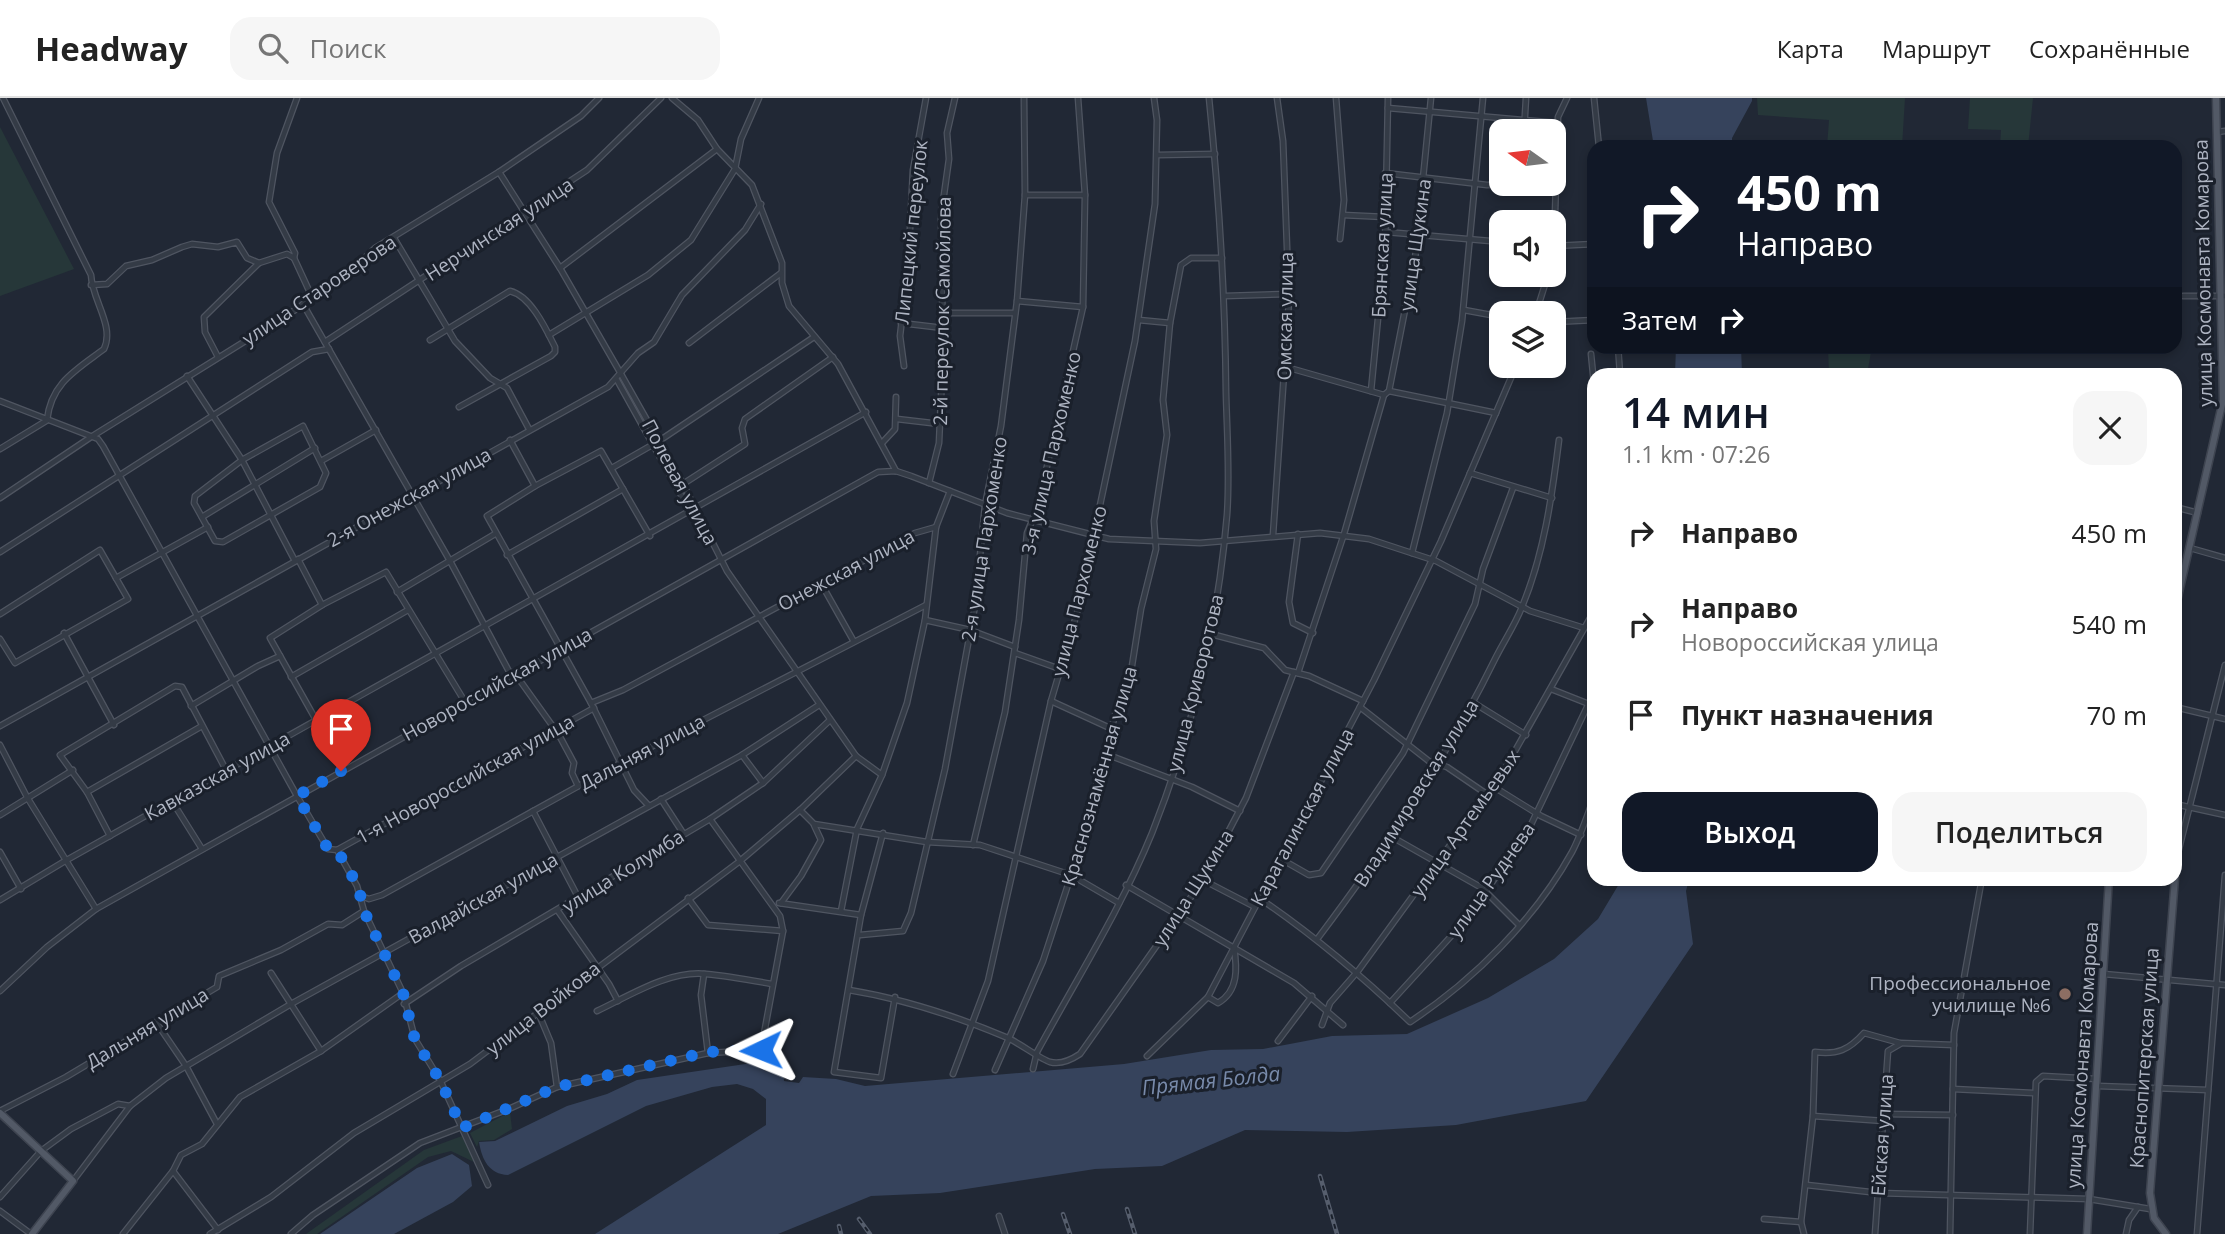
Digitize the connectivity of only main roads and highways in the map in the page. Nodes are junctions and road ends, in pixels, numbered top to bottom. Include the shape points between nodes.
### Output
1 (2216, 98) edge
2 (2223, 296) edge
3 (2223, 417) edge
4 (2182, 581) edge
5 (2109, 886) edge
6 (2174, 886) edge
7 (0, 1112) edge
8 (31, 1234) edge
9 (2087, 1234) edge
10 (2166, 1234) edge

1 - 2 main road, улица Космонавта Комарова
2 - 3 main road, улица Космонавта Комарова
3 - 4 main road, улица Космонавта Комарова
5 - 9 main road, улица Космонавта Комарова
6 - 10 main road, Краснопитерская улица via 2150,1209
7 - 8 main road via 73,1181

